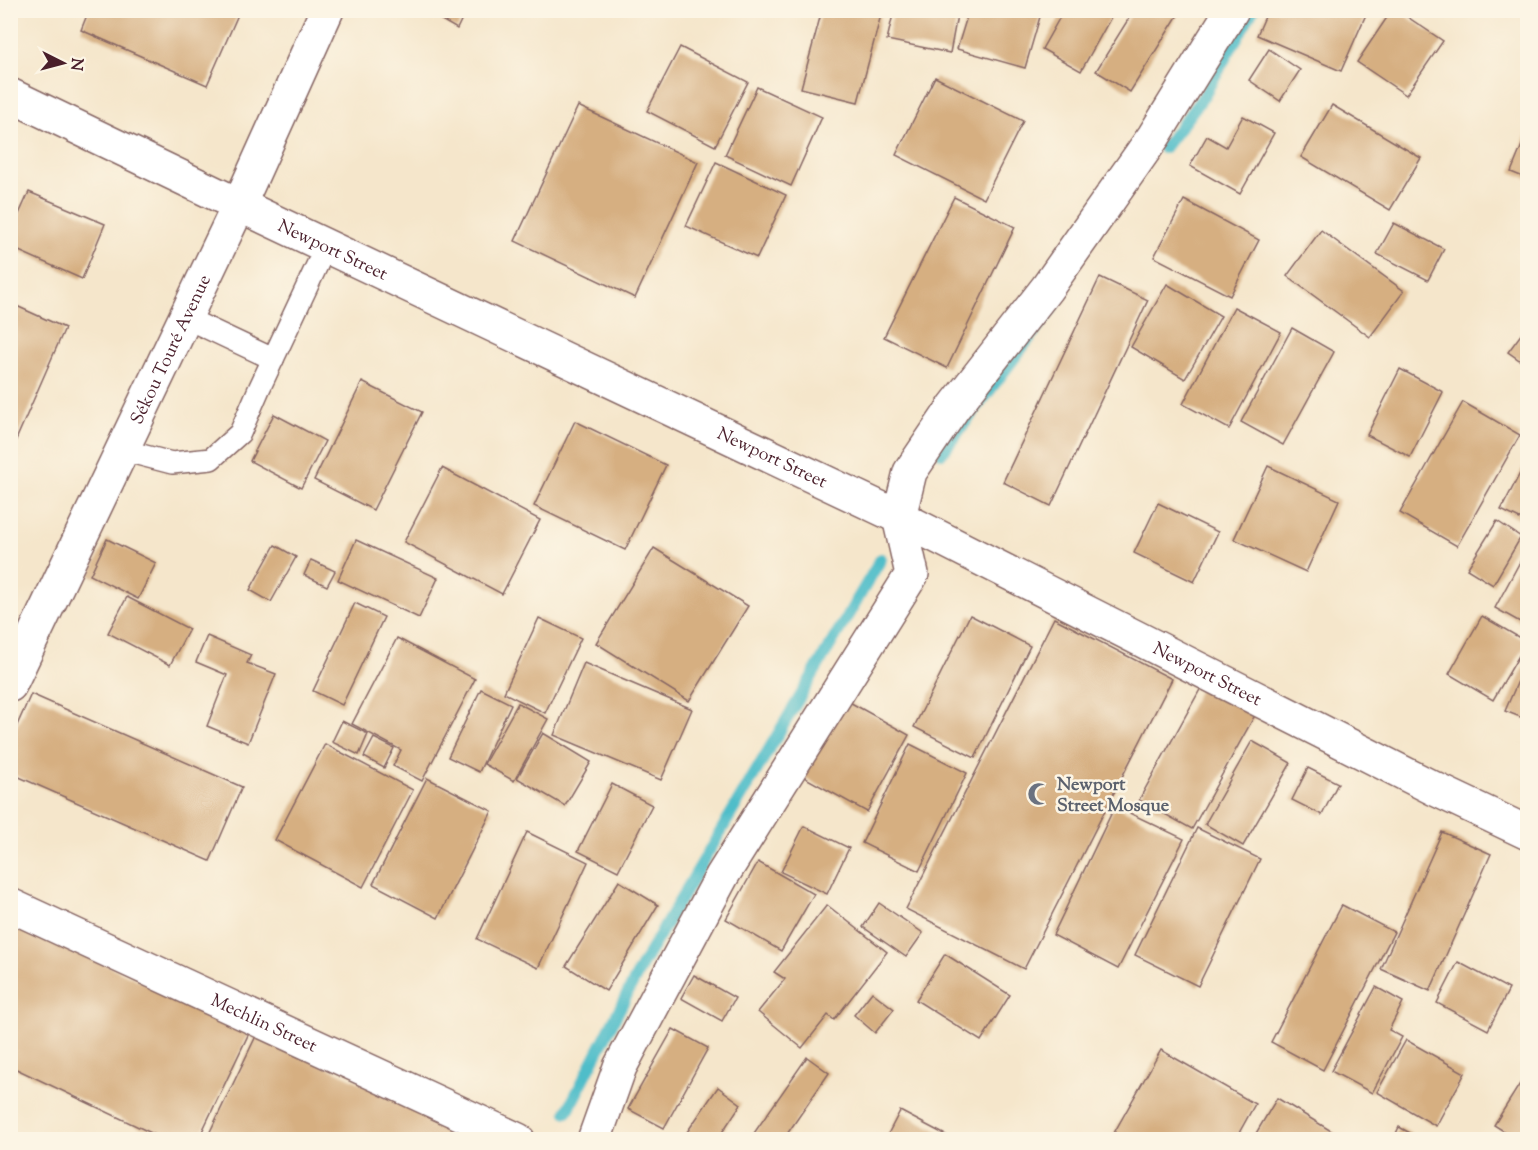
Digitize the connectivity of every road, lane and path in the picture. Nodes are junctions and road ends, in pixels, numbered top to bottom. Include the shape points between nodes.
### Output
1 (327, 10) edge
2 (1232, 10) edge
3 (10, 95) edge
4 (239, 205) junction
5 (326, 246) junction
6 (186, 318) junction
7 (273, 358) junction
8 (122, 450) junction
9 (899, 517) junction
10 (10, 685) edge
11 (1527, 833) edge
12 (10, 905) edge
13 (518, 1140) edge
14 (594, 1140) edge

1 - 4 street, Sékou Touré Avenue
2 - 9 street via 1154,136 910,472
3 - 4 street, Newport Street
4 - 5 street, Newport Street
4 - 6 street, Sékou Touré Avenue
5 - 7 lane
5 - 9 street, Newport Street
6 - 7 lane
6 - 8 street, Sékou Touré Avenue
7 - 8 lane via 240,433 211,459 172,463
8 - 10 street, Sékou Touré Avenue
9 - 11 street, Newport Street
9 - 14 street via 912,574 722,876 620,1067
12 - 13 street, Mechlin Street

